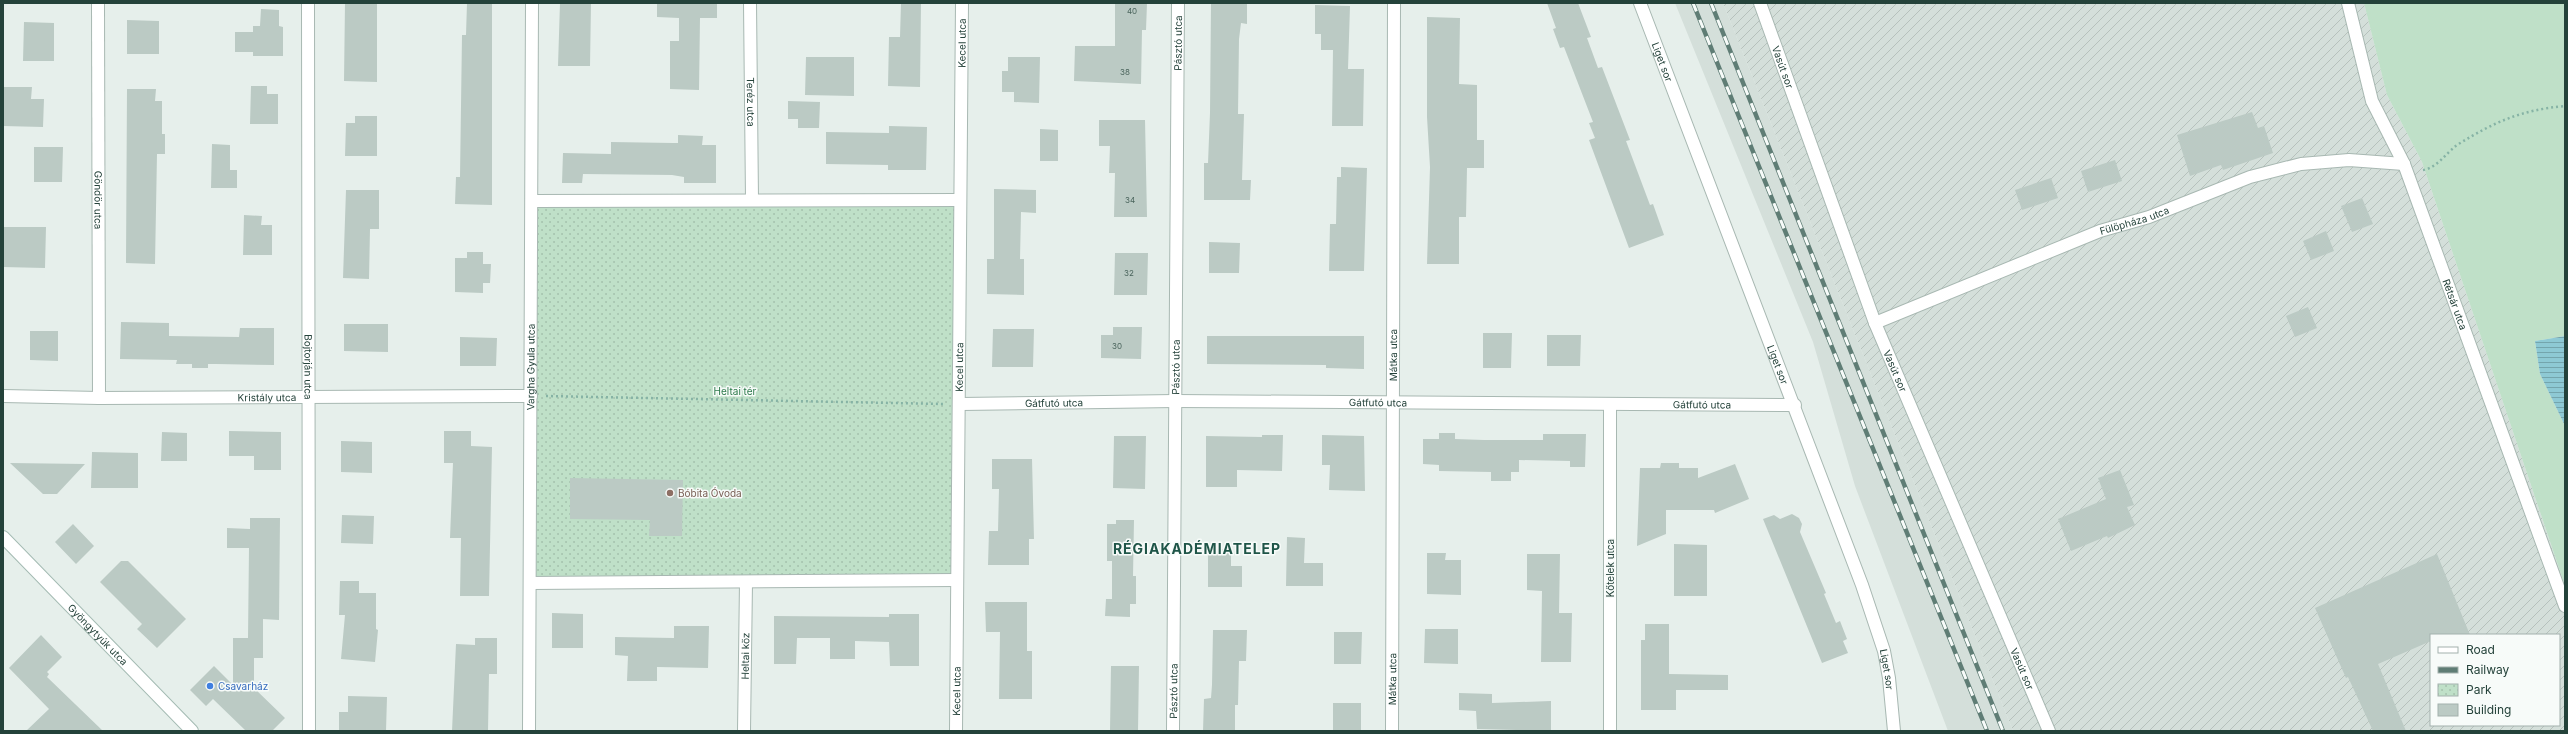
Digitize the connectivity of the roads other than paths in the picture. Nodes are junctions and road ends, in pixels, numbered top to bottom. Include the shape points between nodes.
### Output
1 (98, 3) edge
2 (308, 3) edge
3 (532, 3) edge
4 (750, 3) edge
5 (962, 3) edge
6 (1178, 3) edge
7 (1394, 3) edge
8 (1640, 3) edge
9 (1760, 3) edge
10 (2348, 3) edge
11 (2405, 169) junction
12 (752, 200) junction
13 (960, 200) junction
14 (532, 201) junction
15 (1875, 324) junction
16 (3, 396) edge
17 (531, 396) junction
18 (99, 398) junction
19 (308, 398) junction
20 (1175, 401) junction
21 (1392, 402) junction
22 (961, 404) junction
23 (1795, 405) junction
24 (1610, 406) junction
25 (3, 537) edge
26 (957, 580) junction
27 (746, 582) junction
28 (531, 583) junction
29 (2565, 606) edge
30 (192, 731) edge
31 (309, 731) edge
32 (529, 731) edge
33 (744, 731) edge
34 (956, 731) edge
35 (1173, 731) edge
36 (1392, 731) edge
37 (1610, 731) edge
38 (1894, 731) edge
39 (2049, 731) edge

1 - 18 street, Göndör utca
2 - 19 street, Bojtorján utca
3 - 14 street, Vargha Gyula utca
4 - 12 street, Teréz utca
5 - 13 street, Kecel utca
6 - 20 street, Pásztó utca
7 - 21 street, Mátka utca
8 - 23 street, Liget sor
9 - 15 street, Vasút sor
10 - 11 street, Rétsár utca via 2372,101
11 - 15 street, Fülöpháza utca via 2349,160 2302,164 2250,177 2149,217 2100,231
11 - 29 street, Rétsár utca
12 - 13 street
12 - 14 street
13 - 22 street, Kecel utca
14 - 17 street, Vargha Gyula utca
15 - 39 street, Vasút sor
16 - 18 street, Kristály utca
17 - 19 street, Kristály utca
17 - 28 street, Vargha Gyula utca
18 - 19 street, Kristály utca
19 - 31 street, Bojtorján utca
20 - 21 street, Gátfutó utca
20 - 22 street, Gátfutó utca
20 - 35 street, Pásztó utca
21 - 24 street, Gátfutó utca
21 - 36 street, Mátka utca
22 - 26 street, Kecel utca
23 - 24 street, Gátfutó utca
23 - 38 street, Liget sor via 1884,651
24 - 37 street, Kőtelek utca
25 - 30 street, Gyöngytyúk utca
26 - 27 street
26 - 34 street, Kecel utca
27 - 28 street
27 - 33 street, Heltai köz
28 - 32 street, Vargha Gyula utca

